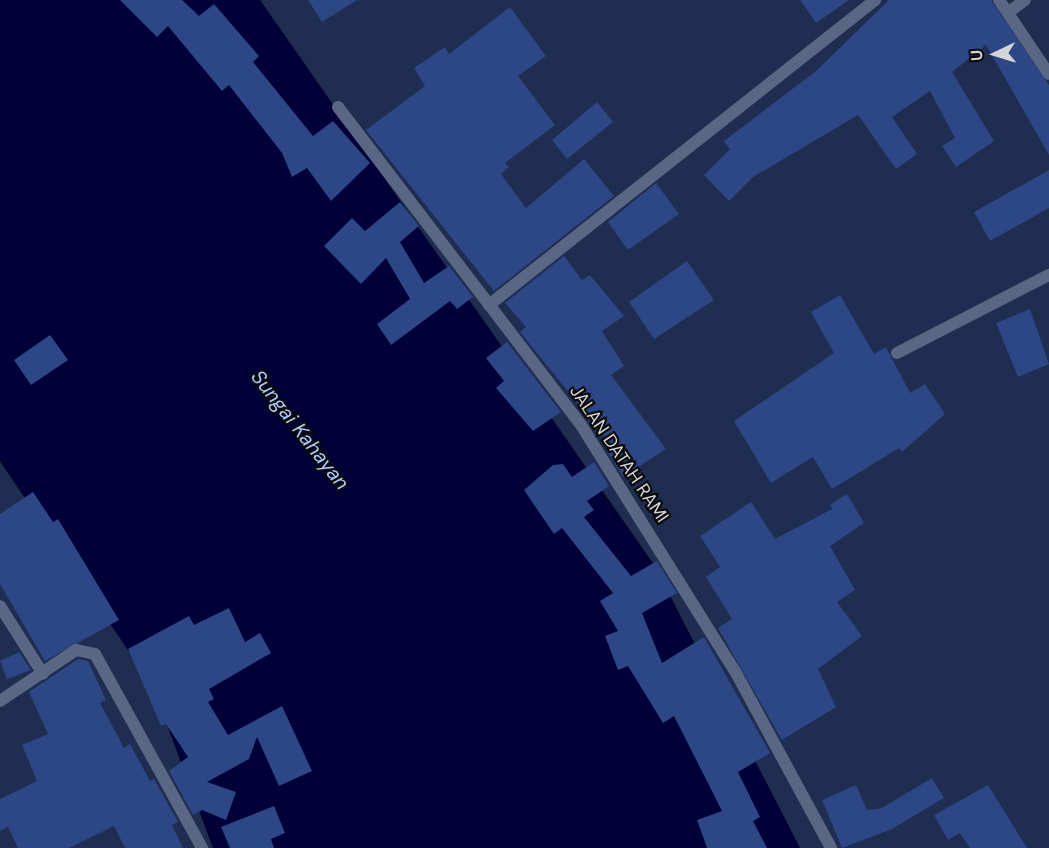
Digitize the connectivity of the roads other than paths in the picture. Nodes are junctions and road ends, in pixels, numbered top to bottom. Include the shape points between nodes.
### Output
1 (874, 0) edge
2 (999, 0) edge
3 (1025, 0) edge
4 (1009, 12) junction
5 (1049, 74) edge
6 (338, 107) dead end
7 (1049, 275) edge
8 (489, 305) junction
9 (897, 353) dead end
10 (0, 606) edge
11 (43, 674) junction
12 (0, 701) edge
13 (202, 848) edge
14 (831, 848) edge

1 - 8 street
2 - 4 street
3 - 4 street
4 - 5 street
6 - 8 street, JALAN DATAH RAMI
7 - 9 street
8 - 14 street, JALAN DATAH RAMI via 581,425 668,559
10 - 11 street
11 - 12 street
11 - 13 street via 76,650 95,654

